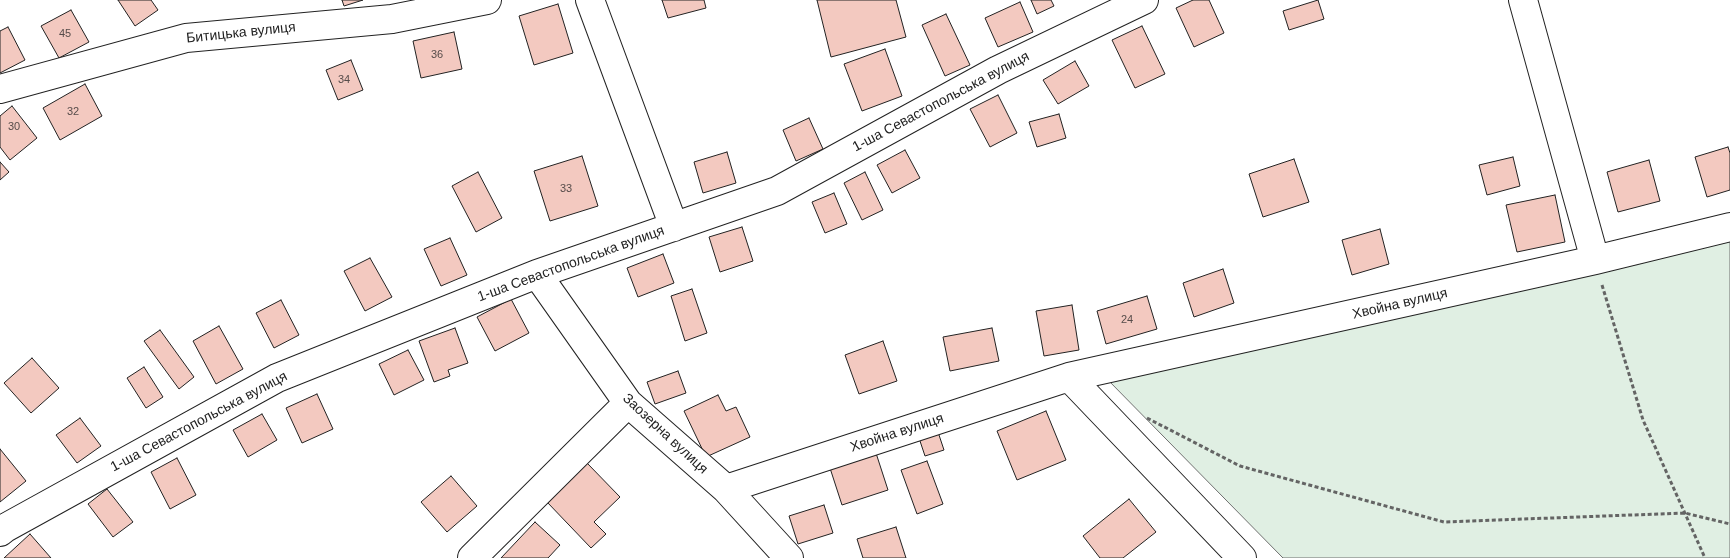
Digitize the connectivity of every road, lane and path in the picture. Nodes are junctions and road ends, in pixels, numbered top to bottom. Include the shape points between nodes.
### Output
1 (487, 0) edge
2 (590, 0) edge
3 (1144, 0) edge
4 (1523, 0) edge
5 (0, 89) edge
6 (674, 227) junction
7 (1730, 227) edge
8 (1595, 260) junction
9 (537, 274) junction
10 (1069, 378) junction
11 (628, 403) junction
12 (1146, 418) dead end
13 (726, 488) junction
14 (1685, 513) junction
15 (1730, 524) edge
16 (0, 532) edge
17 (472, 558) edge
18 (789, 558) edge
19 (1242, 558) edge
20 (1705, 558) edge

1 - 5 street, Битицька вулиця via 392,19 186,38
2 - 6 street
3 - 6 street, 1-ша Севастопольська вулиця via 998,70 777,191
4 - 8 street
6 - 9 street, 1-ша Севастопольська вулиця
7 - 8 street, Хвойна вулиця
8 - 10 street, Хвойна вулиця
8 - 14 path via 1642,420
9 - 11 street, Заозерна вулиця
9 - 16 street, 1-ша Севастопольська вулиця via 277,378
10 - 13 street, Хвойна вулиця
10 - 19 street
11 - 13 street, Заозерна вулиця
11 - 17 street
12 - 14 path via 1240,466 1444,522
13 - 18 street, Заозерна вулиця
14 - 15 path
14 - 20 path

